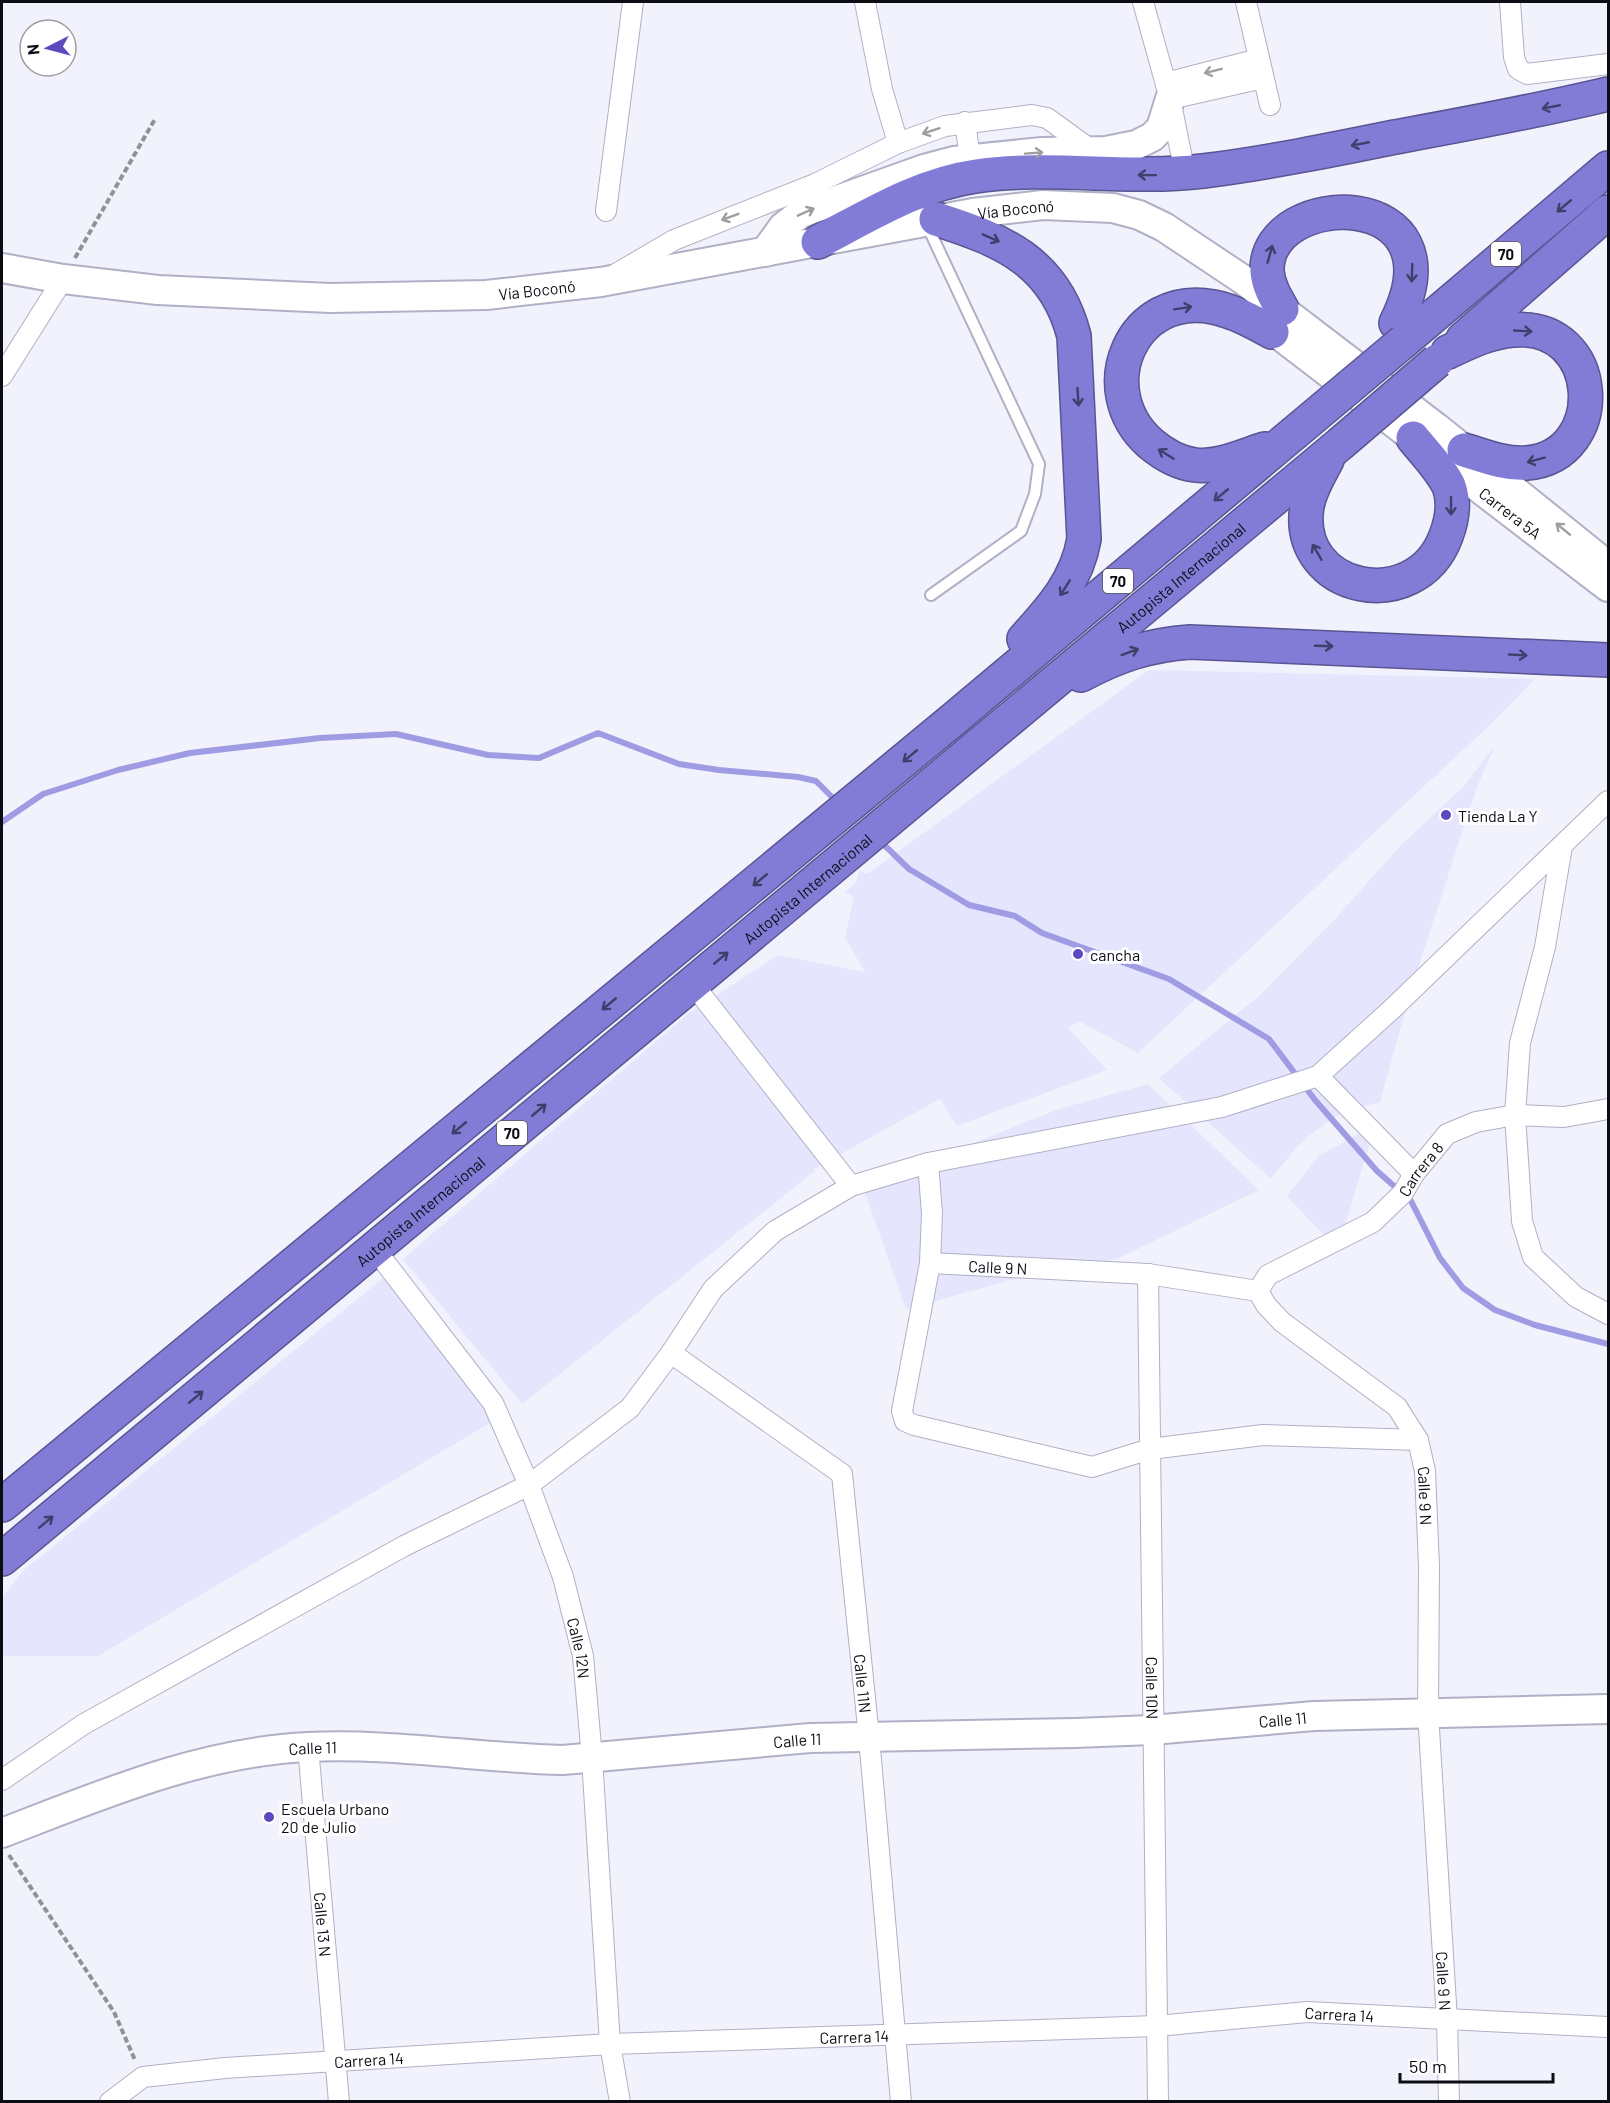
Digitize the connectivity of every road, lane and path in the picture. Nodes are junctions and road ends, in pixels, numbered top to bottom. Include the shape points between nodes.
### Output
1 (633, 2) edge
2 (865, 2) edge
3 (1143, 2) edge
4 (1246, 2) edge
5 (1510, 2) edge
6 (1608, 64) edge
7 (1261, 69) junction
8 (1168, 91) junction
9 (1608, 94) edge
10 (1270, 105) dead end
11 (155, 118) dead end
12 (965, 122) junction
13 (898, 143) junction
14 (1094, 152) junction
15 (970, 158) junction
16 (1608, 168) edge
17 (1185, 173) junction
18 (606, 211) dead end
19 (1608, 212) edge
20 (930, 219) junction
21 (86, 239) dead end
22 (818, 242) junction
23 (765, 252) junction
24 (2, 268) edge
25 (63, 279) junction
26 (601, 282) junction
27 (1277, 320) junction
28 (1400, 332) junction
29 (1443, 357) junction
30 (2, 376) edge
31 (1413, 438) junction
32 (1287, 439) junction
33 (1336, 448) junction
34 (1464, 450) junction
35 (1608, 566) edge
36 (1608, 587) edge
37 (931, 595) dead end
38 (1608, 660) edge
39 (1022, 707) junction
40 (955, 718) junction
41 (1608, 801) edge
42 (1562, 846) junction
43 (692, 983) junction
44 (1318, 1076) junction
45 (1608, 1109) edge
46 (1515, 1115) junction
47 (928, 1163) junction
48 (1414, 1174) junction
49 (851, 1186) junction
50 (374, 1248) junction
51 (930, 1263) junction
52 (1148, 1274) junction
53 (1258, 1291) junction
54 (1608, 1314) edge
55 (671, 1353) junction
56 (1418, 1440) junction
57 (1150, 1449) junction
58 (529, 1485) junction
59 (2, 1504) edge
60 (2, 1559) edge
61 (1608, 1709) edge
62 (1428, 1713) junction
63 (1152, 1730) junction
64 (869, 1737) junction
65 (308, 1747) junction
66 (592, 1758) junction
67 (2, 1780) edge
68 (4, 1843) edge
69 (1447, 2019) junction
70 (1157, 2026) junction
71 (1608, 2027) edge
72 (895, 2033) junction
73 (610, 2044) junction
74 (334, 2060) junction
75 (143, 2077) junction
76 (110, 2102) edge
77 (339, 2102) edge
78 (620, 2102) edge
79 (901, 2102) edge
80 (1158, 2102) edge
81 (1449, 2102) edge

1 - 18 street
2 - 13 street via 882,89
3 - 8 street
4 - 7 street
5 - 6 street via 1518,69 1527,74
7 - 8 street
7 - 10 street
8 - 14 main road via 1163,124 1152,137 1136,145
8 - 17 street
9 -> 17 highway via 1334,149
11 - 21 path
12 -> 13 street
12 - 14 street via 1047,118
12 - 15 street
13 -> 26 street via 815,184 674,240
15 -> 14 main road
23 -> 15 main road via 783,227 801,213 924,169
16 -> 28 highway, 70
17 -> 22 highway via 1063,171 968,178 900,200
19 - 29 highway, Autopista Internacional / 70
20 - 22 main road, Vía Boconó
20 - 27 main road, Vía Boconó via 1068,205 1129,228
20 - 37 lane via 1039,464 1035,494 1021,531
20 -> 40 highway via 991,238 1023,257 1047,280 1067,312 1076,347 1084,514 1082,554 1065,591
22 - 23 main road, Vía Boconó
23 - 26 main road, Vía Boconó
24 - 25 main road, Vía Boconó
25 - 26 main road, Vía Boconó via 158,290 330,298 486,295
25 - 30 street
27 -> 28 highway via 1267,273 1270,250 1278,237 1289,227 1313,217 1359,214 1390,225 1409,249 1412,281
27 - 31 main road, Vía Boconó
32 -> 27 highway via 1224,462 1184,463 1162,452 1139,432 1129,416 1121,386 1125,356 1137,334 1169,311 1212,306
27 - 34 main road, Vía Boconó
28 - 32 highway, 70, bridge via 1337,398
29 - 33 highway, Autopista Internacional / 70, bridge
29 -> 34 highway via 1491,334 1536,332 1556,339 1568,349 1589,382 1590,404 1585,424 1571,443 1552,456 1527,463
31 -> 33 highway via 1449,487 1452,514 1435,556 1414,576 1392,585 1366,586 1345,579 1325,564 1312,545 1307,528 1308,505 1312,489
31 - 36 main road, Carrera 5A
32 -> 40 highway, 70
33 - 39 highway, Autopista Internacional / 70
35 -> 34 main road, Carrera 5A
39 -> 38 highway via 1112,659 1166,644 1254,643
43 -> 39 highway, Autopista Internacional / 70
40 -> 59 highway, 70
41 - 42 street
42 - 44 street
42 - 46 street via 1545,947 1520,1043
43 - 49 street
50 -> 43 highway, Autopista Internacional / 70
44 - 47 street via 1222,1107
44 - 48 street
45 - 46 street, Carrera 8 via 1564,1117
46 - 48 street, Carrera 8 via 1476,1122 1447,1134
46 - 54 street via 1522,1221 1533,1257 1576,1297
47 - 49 street
47 - 51 street
48 - 53 street, Carrera 8 via 1403,1194 1373,1222 1268,1275
49 - 55 street via 775,1231 713,1289
50 - 58 street, Calle 12N via 493,1402
60 -> 50 highway, Autopista Internacional / 70
51 - 52 street, Calle 9 N
51 - 57 street via 902,1411 905,1421 1092,1467
52 - 53 street, Calle 9 N
52 - 57 street, Calle 10N
53 - 56 street, Calle 9 N via 1282,1322 1397,1407
55 - 58 street via 630,1408
55 - 64 street, Calle 11N via 842,1474
56 - 57 street via 1263,1435
56 - 62 street, Calle 9 N via 1425,1470 1429,1567
57 - 63 street, Calle 10N
58 - 66 street, Calle 12N via 563,1577 583,1656
58 - 67 street via 404,1546 84,1724
61 - 62 main road, Calle 11
62 - 63 main road, Calle 11 via 1314,1716
62 - 69 street, Calle 9 N
63 - 64 main road, Calle 11
63 - 70 street, Calle 10N
64 - 66 main road, Calle 11 via 768,1741
64 - 72 street, Calle 11N
65 - 66 main road, Calle 11 via 410,1749 523,1759
65 - 68 main road, Calle 11 via 190,1765
65 - 74 street, Calle 13 N
66 - 73 street, Calle 12N
68 - 75 path via 114,2012
69 - 70 street, Carrera 14 via 1307,2012
69 - 71 street, Carrera 14
69 - 81 street, Calle 9 N
70 - 72 street, Carrera 14
70 - 80 street, Calle 10N
72 - 73 street, Carrera 14
72 - 79 street, Calle 11N
73 - 74 street, Carrera 14
73 - 78 street, Calle 12N
74 - 75 street, Carrera 14
74 - 77 street, Calle 13 N
75 - 76 street

